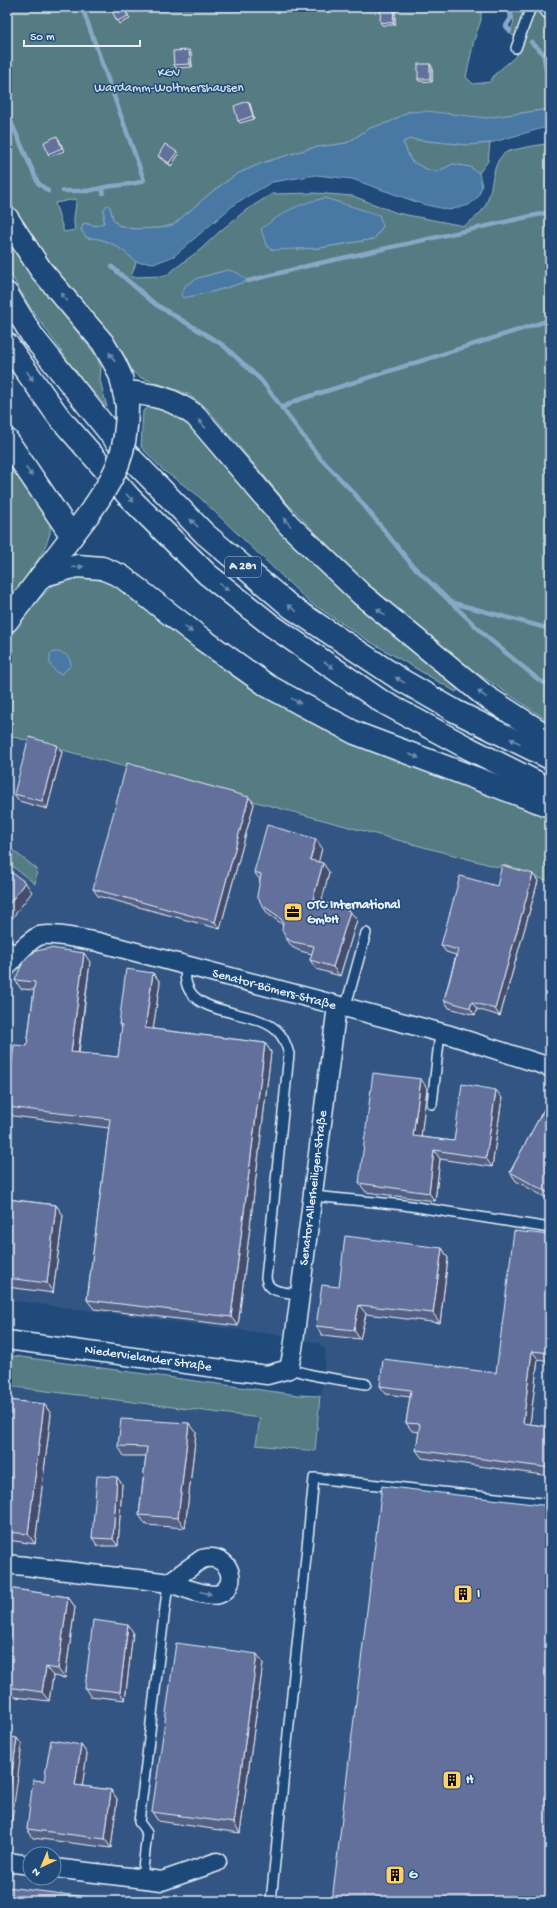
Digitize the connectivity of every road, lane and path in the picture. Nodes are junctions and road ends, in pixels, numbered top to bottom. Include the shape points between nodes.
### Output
1 (531, 7) edge
2 (548, 7) edge
3 (550, 10) edge
4 (516, 48) dead end
5 (7, 218) edge
6 (7, 294) edge
7 (7, 344) edge
8 (126, 399) junction
9 (7, 440) edge
10 (72, 536) junction
11 (41, 576) junction
12 (7, 621) edge
13 (550, 738) edge
14 (550, 758) edge
15 (550, 789) edge
16 (550, 806) edge
17 (366, 933) dead end
18 (11, 955) edge
19 (186, 966) junction
20 (341, 1008) junction
21 (440, 1033) junction
22 (550, 1067) edge
23 (432, 1104) dead end
24 (312, 1196) junction
25 (550, 1228) edge
26 (300, 1294) junction
27 (7, 1340) edge
28 (289, 1369) junction
29 (366, 1384) dead end
30 (550, 1504) edge
31 (7, 1564) edge
32 (168, 1583) joint
33 (7, 1862) edge
34 (217, 1862) dead end
35 (22, 1864) edge
36 (62, 1869) edge
37 (142, 1878) junction
38 (271, 1901) edge

1 - 4 lane
2 - 3 street
8 -> 5 highway via 116,364 103,343 41,270
14 -> 6 highway, A 281 via 455,711 398,678 291,607 205,534 131,459 32,336
7 -> 15 highway, A 281 via 60,417 125,493 207,574 271,624 381,701
8 - 10 highway, bridge via 127,430 122,454 106,490
13 -> 8 highway via 485,696 361,594 290,526 196,416 166,398
9 -> 10 highway
10 - 11 highway
11 - 12 highway
11 -> 16 highway via 77,566 102,568 121,576 268,686 355,733
17 - 20 lane
18 - 19 street, Senator-Bömers-Straße via 39,936 58,935 98,942
19 - 20 street, Senator-Bömers-Straße
19 - 26 lane via 186,986 199,1000 212,1007 267,1024 280,1033 287,1048 289,1054 266,1278 272,1289
20 - 21 street, Senator-Bömers-Straße
20 - 24 street, Senator-Allerheiligen-Straße
21 - 22 street, Senator-Bömers-Straße
21 - 23 lane
24 - 25 lane via 404,1205
24 - 26 street, Senator-Allerheiligen-Straße
26 - 28 street, Senator-Allerheiligen-Straße
27 - 28 street, Niedervielander Straße via 266,1375
28 - 29 lane
30 - 38 lane via 314,1478
31 - 32 street
32 - 37 lane via 139,1822 147,1833
33 - 35 street
34 - 37 street via 162,1881
36 - 37 street

